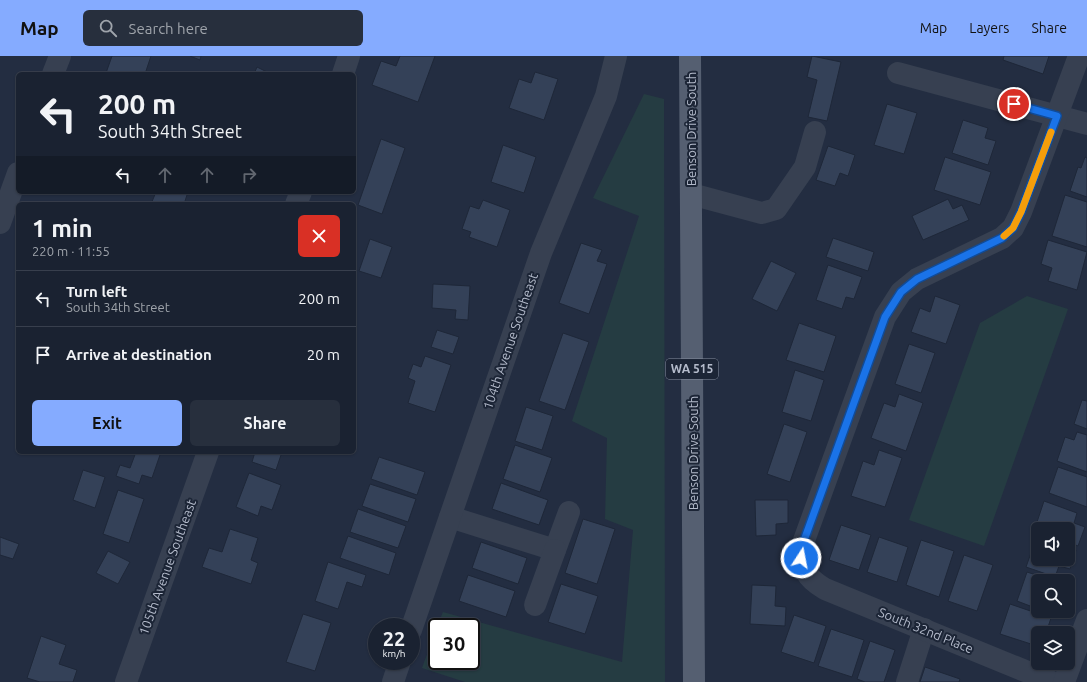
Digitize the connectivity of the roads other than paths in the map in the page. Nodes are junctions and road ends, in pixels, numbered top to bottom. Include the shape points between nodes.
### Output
1 (60, 56) edge
2 (349, 56) edge
3 (616, 56) edge
4 (690, 56) edge
5 (1079, 56) edge
6 (55, 72) edge
7 (344, 72) edge
8 (898, 73) dead end
9 (1057, 116) junction
10 (1087, 124) edge
11 (815, 132) dead end
12 (16, 179) edge
13 (691, 194) junction
14 (1, 220) edge
15 (207, 454) edge
16 (569, 512) dead end
17 (450, 517) junction
18 (555, 550) junction
19 (535, 605) dead end
20 (415, 618) edge
21 (1087, 620) edge
22 (924, 629) junction
23 (397, 670) edge
24 (126, 682) edge
25 (393, 682) edge
26 (694, 682) edge
27 (907, 682) edge
28 (1052, 682) edge
29 (1064, 682) edge

1 - 6 street
2 - 7 street
3 - 17 street, 104th Avenue Southeast via 606,96 541,253
4 - 13 main road, Benson Drive South / WA 515
5 - 9 street
8 - 9 street
9 - 10 street
9 - 22 street, South 32nd Place via 1013,228 1002,238 917,279 901,292 885,317 802,546 801,558 805,571 813,581 825,589
11 - 13 street via 803,171 776,209 762,213
12 - 14 street
13 - 26 main road, Benson Drive South / WA 515
15 - 24 street, 105th Avenue Southeast
16 - 18 street
17 - 18 street
17 - 20 street, 104th Avenue Southeast
18 - 19 street
21 - 29 street
22 - 27 street
22 - 28 street, South 32nd Place
23 - 25 street

